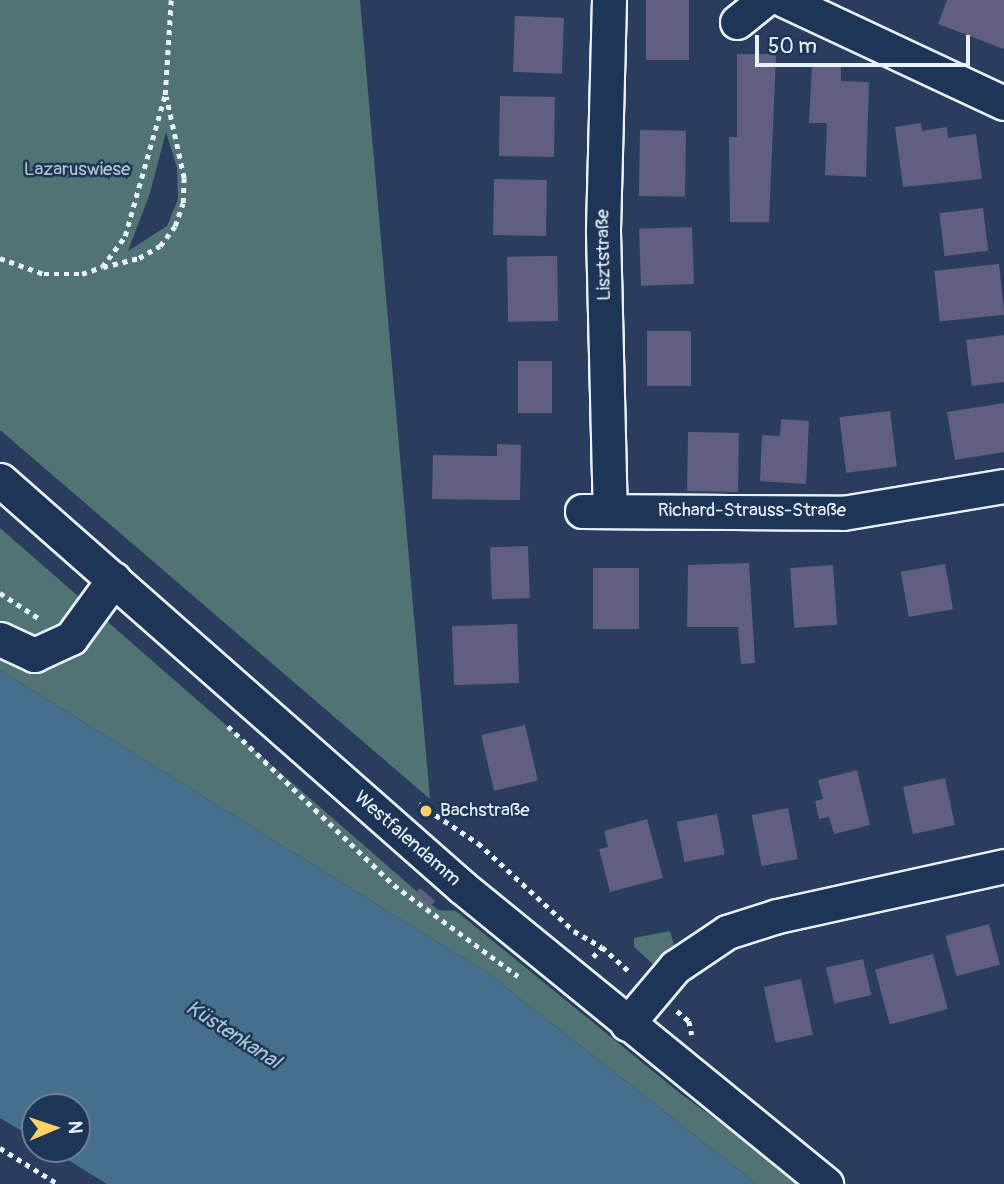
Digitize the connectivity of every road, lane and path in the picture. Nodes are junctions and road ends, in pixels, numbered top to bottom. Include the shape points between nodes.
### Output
1 (171, 0) edge
2 (609, 0) edge
3 (764, 0) edge
4 (784, 0) edge
5 (737, 22) dead end
6 (165, 95) junction
7 (1004, 103) edge
8 (0, 258) edge
9 (102, 267) junction
10 (0, 480) edge
11 (1004, 486) edge
12 (596, 511) joint
13 (114, 579) junction
14 (0, 593) edge
15 (71, 638) junction
16 (0, 639) edge
17 (1004, 866) edge
18 (627, 1024) junction
19 (0, 1148) edge
20 (58, 1184) edge
21 (826, 1184) edge

1 - 6 path
2 - 12 street, Lisztstraße
3 - 5 street
4 - 7 street
6 - 9 path via 125,236
6 - 9 path via 184,178 183,203 175,226 160,246 139,258
8 - 9 path via 44,274 82,274
10 - 13 street, Westfalendamm
11 - 12 street, Richard-Strauss-Straße via 843,513
13 - 15 street
13 - 18 street, Westfalendamm via 381,818
14 - 15 path
15 - 16 street via 34,654
17 - 18 street via 777,916 727,932 675,967
18 - 21 street, Westfalendamm
19 - 20 path

